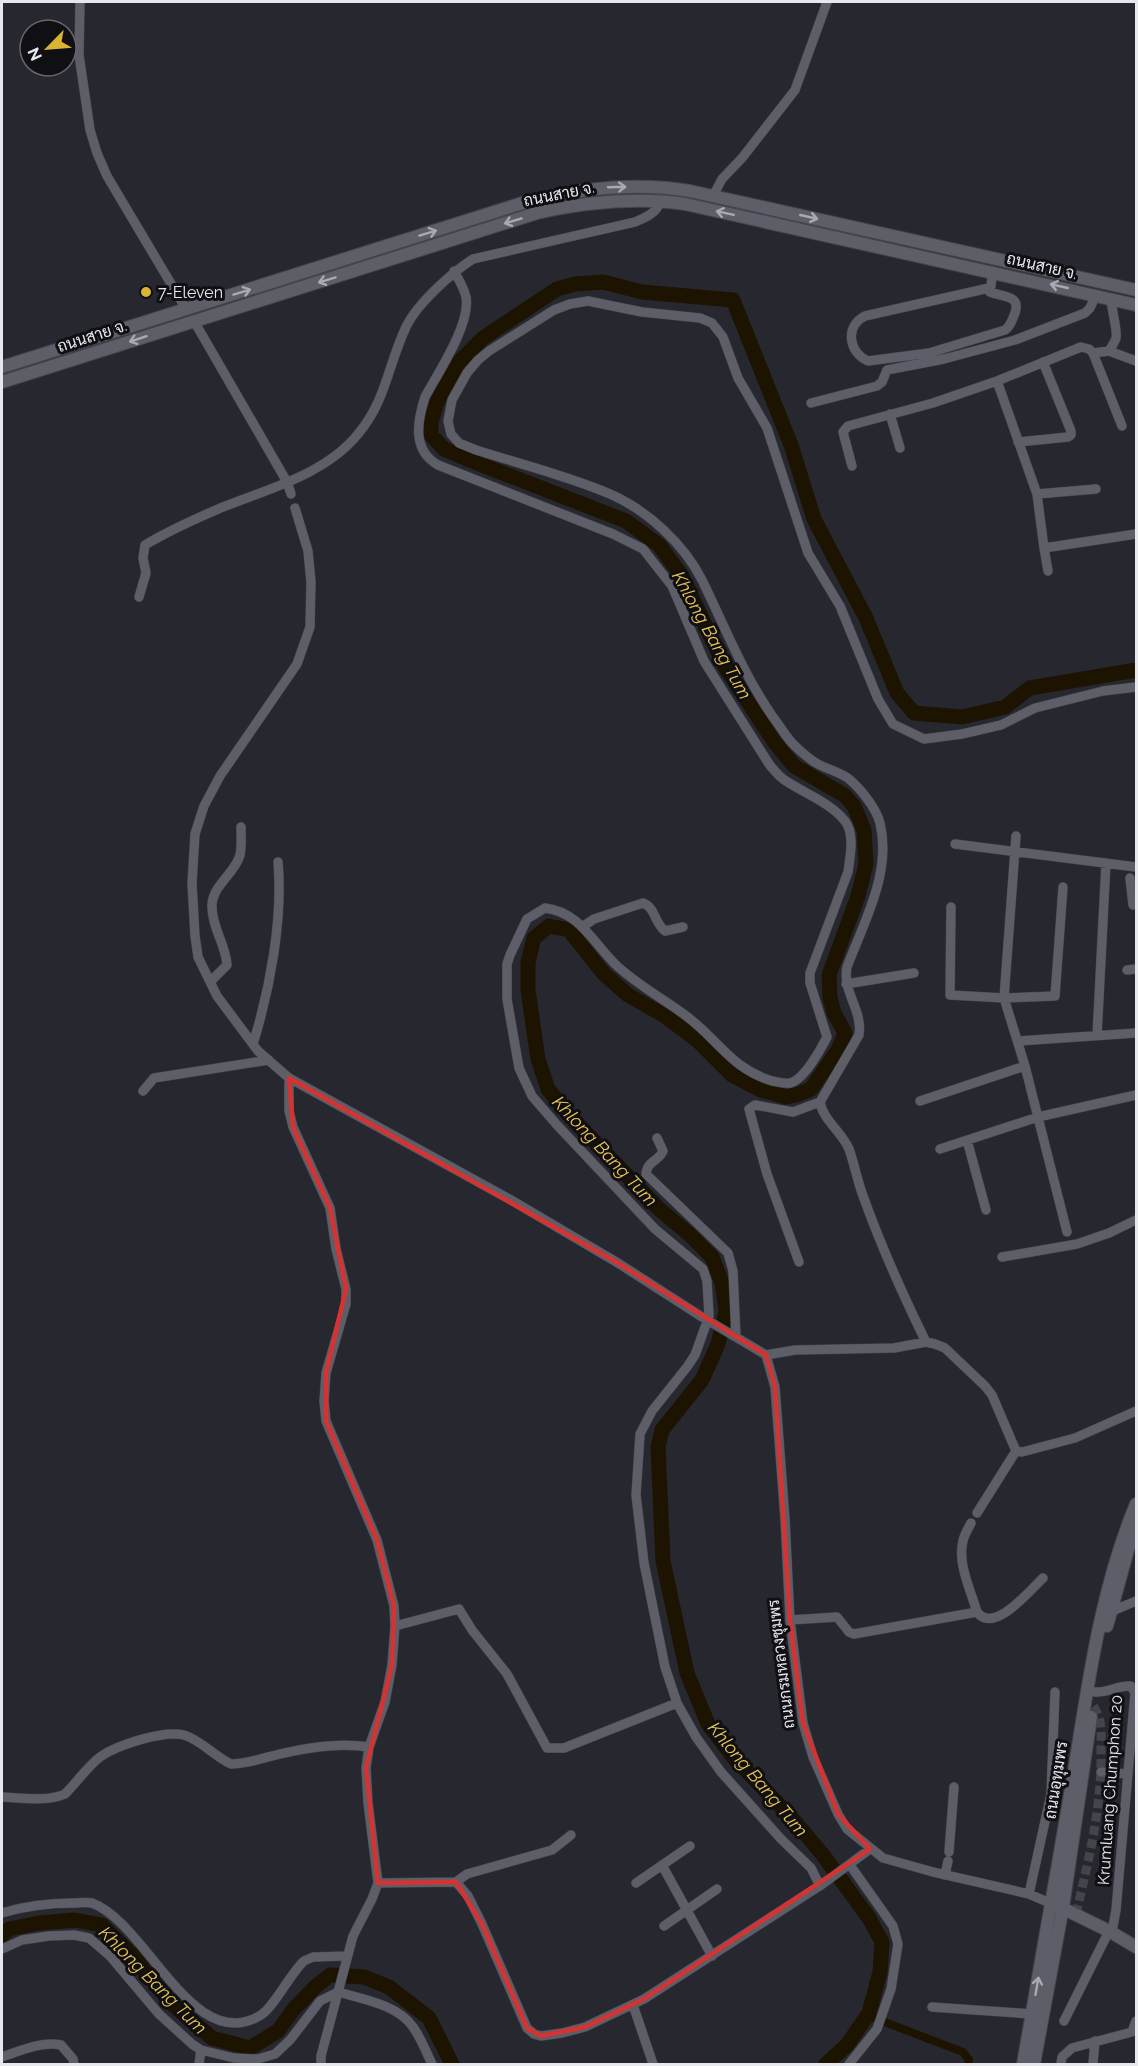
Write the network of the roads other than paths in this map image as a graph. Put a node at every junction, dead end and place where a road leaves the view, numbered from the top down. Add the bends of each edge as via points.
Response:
1 (80, 2) edge
2 (828, 2) edge
3 (713, 196) junction
4 (661, 201) junction
5 (454, 271) junction
6 (993, 271) junction
7 (989, 288) junction
8 (1137, 290) edge
9 (1096, 295) junction
10 (1111, 298) junction
11 (1137, 304) edge
12 (186, 309) junction
13 (194, 321) junction
14 (1109, 351) junction
15 (1093, 353) junction
16 (1137, 361) edge
17 (1043, 362) junction
18 (2, 367) edge
19 (997, 381) junction
20 (2, 382) edge
21 (811, 403) dead end
22 (890, 414) junction
23 (1122, 426) dead end
24 (1018, 442) junction
25 (900, 448) dead end
26 (852, 466) dead end
27 (287, 482) junction
28 (1096, 489) dead end
29 (291, 494) dead end
30 (1037, 494) junction
31 (295, 508) dead end
32 (1137, 534) edge
33 (1044, 548) junction
34 (1048, 571) dead end
35 (140, 597) dead end
36 (1137, 687) edge
37 (241, 827) dead end
38 (1016, 836) dead end
39 (955, 843) dead end
40 (1015, 851) junction
41 (278, 862) dead end
42 (1106, 863) junction
43 (1137, 867) edge
44 (1130, 878) dead end
45 (1063, 887) dead end
46 (1137, 904) edge
47 (951, 907) dead end
48 (582, 927) junction
49 (683, 927) dead end
50 (914, 973) dead end
51 (210, 982) junction
52 (846, 984) junction
53 (1004, 998) junction
54 (1137, 1033) edge
55 (1097, 1036) junction
56 (1018, 1041) junction
57 (253, 1044) junction
58 (269, 1060) junction
59 (1025, 1066) junction
60 (290, 1078) junction
61 (143, 1091) dead end
62 (1137, 1095) edge
63 (920, 1101) dead end
64 (820, 1102) junction
65 (1038, 1117) junction
66 (657, 1138) dead end
67 (967, 1140) junction
68 (940, 1149) dead end
69 (986, 1210) dead end
70 (1137, 1220) edge
71 (1067, 1232) dead end
72 (1002, 1257) dead end
73 (799, 1262) dead end
74 (712, 1324) junction
75 (734, 1336) junction
76 (926, 1342) junction
77 (765, 1354) junction
78 (1137, 1411) edge
79 (1016, 1451) junction
80 (1137, 1504) edge
81 (977, 1513) dead end
82 (971, 1523) dead end
83 (1137, 1527) edge
84 (1043, 1578) dead end
85 (1137, 1601) edge
86 (977, 1612) junction
87 (1110, 1612) junction
88 (790, 1620) junction
89 (395, 1626) junction
90 (1055, 1692) dead end
91 (1095, 1692) junction
92 (677, 1703) junction
93 (369, 1747) junction
94 (1101, 1772) dead end
95 (1128, 1774) junction
96 (954, 1787) dead end
97 (2, 1797) edge
98 (571, 1835) dead end
99 (690, 1846) dead end
100 (870, 1849) junction
101 (662, 1865) junction
102 (849, 1865) junction
103 (945, 1875) junction
104 (456, 1882) junction
105 (636, 1882) dead end
106 (378, 1883) junction
107 (822, 1884) junction
108 (717, 1889) dead end
109 (1029, 1894) junction
110 (1058, 1905) junction
111 (687, 1910) junction
112 (2, 1913) edge
113 (664, 1926) dead end
114 (1110, 1932) junction
115 (1137, 1947) edge
116 (2, 1949) edge
117 (712, 1956) junction
118 (346, 1959) junction
119 (339, 1990) junction
120 (633, 2005) junction
121 (932, 2007) dead end
122 (1032, 2014) junction
123 (1064, 2021) dead end
124 (1137, 2021) edge
125 (1134, 2035) edge
126 (1095, 2041) junction
127 (201, 2050) junction
128 (2, 2057) edge
129 (74, 2064) edge
130 (199, 2064) edge
131 (321, 2064) edge
132 (432, 2064) edge
133 (653, 2064) edge
134 (849, 2064) edge
135 (1023, 2064) edge
136 (1034, 2064) edge
137 (1061, 2064) edge
138 (1093, 2064) edge

1 - 12 street via 79,55 97,153
2 - 3 street via 795,90 722,179
3 -> 8 main road, ถนนสาย จ.
12 -> 3 main road, ถนนสาย จ. via 555,195 641,187
4 - 5 street via 650,216 635,222 473,260
6 -> 4 main road, ถนนสาย จ.
4 -> 13 main road, ถนนสาย จ. via 608,202 537,213
5 - 27 street via 406,326 381,399 358,435 324,463
5 - 48 street via 463,287 466,307 458,336 422,404 418,431 426,456 438,465 643,549 672,586 704,661 769,764 783,779 829,807 845,821 848,830 848,872 810,973 827,1037 803,1074 791,1083 761,1077 741,1067 687,1016 615,964
6 - 7 street
9 -> 6 main road, ถนนสาย จ.
7 - 7 street via 990,292 1017,302 1010,326 1005,330 929,353 868,361 851,343 857,319
9 - 10 main road, ถนนสาย จ.
9 - 21 street via 1084,313 1015,340 887,370 877,386
10 - 11 main road, ถนนสาย จ.
10 - 14 street via 1117,333
12 - 13 main road
12 - 18 main road, ถนนสาย จ.
13 -> 20 main road, ถนนสาย จ.
13 - 27 street
14 - 15 street
14 - 16 street
15 - 17 street via 1081,347
15 - 23 street
17 - 19 street
17 - 24 street via 1071,435
19 - 22 street
19 - 24 street
22 - 25 street
22 - 26 street via 846,427 843,432
24 - 30 street
27 - 29 street
27 - 35 street via 145,545 146,573
28 - 30 street
30 - 33 street
31 - 51 street via 308,551 310,627 297,664 220,776 195,834 195,936 198,957
32 - 33 street
33 - 34 street
36 - 52 street via 1035,708 1001,725 962,734 924,739 893,724 878,699 840,606 808,553 766,428 738,378 723,337 712,323 588,301 542,316 478,360 452,400 448,421 451,434 459,443 476,450 611,495 666,533 701,578 735,654 757,695 783,731 814,762 848,778 879,819 882,860 875,896 847,967
37 - 51 street via 240,855 216,891 211,906 227,965
38 - 40 street
39 - 40 street
40 - 42 street
40 - 53 street
41 - 57 street via 280,889 271,975
42 - 43 street
42 - 55 street
44 - 46 street via 1132,904
45 - 53 street via 1055,996
47 - 53 street via 950,995
48 - 49 street via 594,919 643,903 665,931
48 - 74 street via 566,912 545,908 527,919 521,929 507,964 507,999 519,1068 532,1096 557,1125 655,1229 703,1269
50 - 52 street
51 - 57 street
52 - 64 street via 857,1013 859,1035
53 - 56 street
54 - 55 street
55 - 56 street
56 - 59 street
57 - 58 street
58 - 60 street
58 - 61 street via 154,1078
59 - 63 street
59 - 65 street
60 - 74 street via 511,1200
60 - 89 street via 288,1102 293,1127 330,1208 346,1289 346,1304 326,1373 326,1421 377,1540 394,1606
62 - 65 street
64 - 73 street via 793,1112 755,1105 749,1109 766,1174
64 - 76 street via 821,1110 848,1147 894,1277
65 - 67 street
65 - 71 street
66 - 75 street via 662,1155 649,1164 646,1174 728,1253 733,1271
67 - 68 street
67 - 69 street
70 - 72 street via 1077,1244
74 - 75 street
74 - 92 street via 687,1367 652,1410 640,1434 636,1495 644,1563 665,1667
75 - 77 street
76 - 77 street via 894,1348
76 - 79 street via 945,1348 985,1386
77 - 88 street, ถนนกรมหลวงชุมพร via 774,1387
78 - 79 street via 1075,1438 1028,1452
79 - 81 street
80 - 110 main road, ถนนอุทุมพร via 1123,1536 1104,1602
82 - 86 street via 962,1552
83 - 87 main road, ถนนอุทุมพร
84 - 86 street via 1006,1613 987,1619
85 - 87 street
86 - 88 street via 854,1634 837,1617
87 - 91 main road, ถนนอุทุมพร
88 - 100 street, ถนนกรมหลวงชุมพร via 803,1723 813,1757 847,1829
89 - 92 street via 459,1609 507,1674 547,1748 564,1748
89 - 93 street via 385,1702
90 - 109 street via 1051,1794
91 - 95 street, Krumluang Chumphon 20 via 1133,1688
91 - 110 main road, ถนนอุทุมพร
92 - 107 street via 721,1772
93 - 97 street via 334,1746 231,1764 189,1737 171,1734 108,1752 61,1796
93 - 106 street via 366,1785
94 - 95 street
95 - 114 street, Krumluang Chumphon 20 via 1116,1910
96 - 103 street
98 - 104 street via 552,1850 467,1874
99 - 101 street
100 - 102 street
100 - 103 street, ถนนกรมหลวงชุมพร via 883,1858
101 - 105 street
101 - 111 street
102 - 107 street
102 - 134 street via 887,1916 898,1944 891,1989 877,2029
103 - 109 street, ถนนกรมหลวงชุมพร
104 - 106 street
104 - 120 street via 468,1896 527,2028 534,2034 585,2027
106 - 118 street
107 - 117 street
108 - 111 street
109 - 110 street, ถนนกรมหลวงชุมพร
110 - 114 main road, ถนนกรมหลวงชุมพร
122 -> 110 main road, ถนนอุทุมพร
110 - 136 main road, ถนนอุทุมพร
111 - 113 street
111 - 117 street
112 - 118 street via 51,1903 90,1903 109,1912 198,2008 214,2020 230,2024 264,2013 304,1961 313,1957
114 - 115 main road, ถนนกรมหลวงชุมพร
114 - 123 street, Krumluang Chumphon 20
116 - 127 street via 22,1940 84,1935 110,1956 159,2014
117 - 120 street
118 - 119 street
119 - 127 street via 320,2001 284,2048 273,2055 249,2059
119 - 131 street
119 - 132 street via 398,2013 412,2025
120 - 133 street
121 - 122 street
122 - 135 main road, ถนนอุทุมพร
124 - 125 street
125 - 126 street
126 - 137 street via 1065,2052
126 - 138 street
127 - 130 street
128 - 129 street via 54,2043 61,2044

